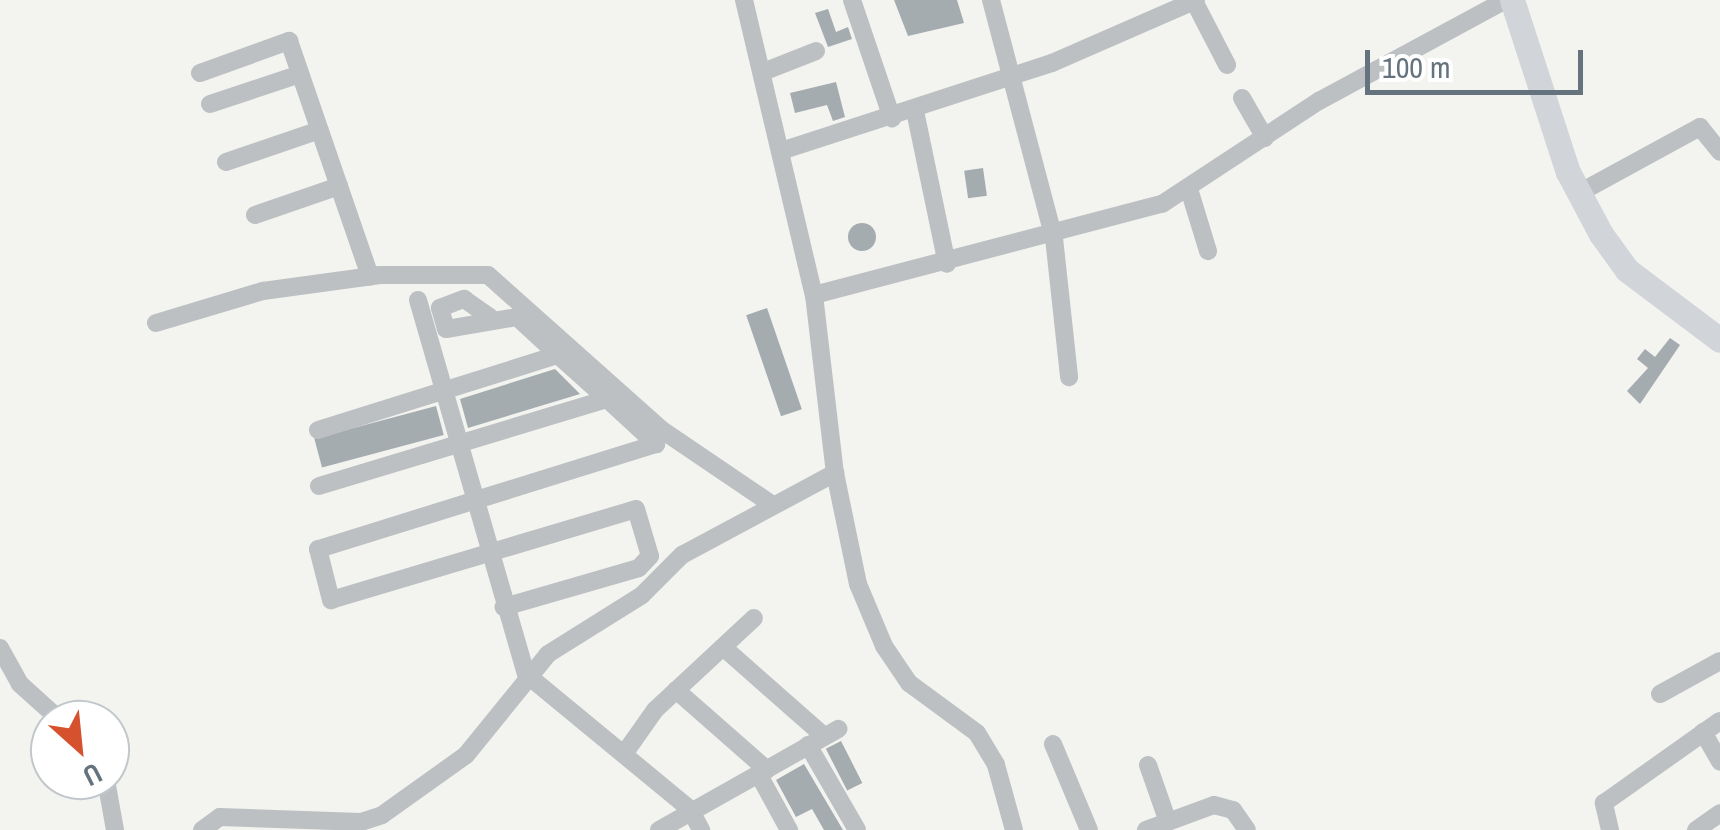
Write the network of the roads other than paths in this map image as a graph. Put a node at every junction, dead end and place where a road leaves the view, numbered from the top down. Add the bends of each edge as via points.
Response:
1 (744, 0) edge
2 (852, 0) edge
3 (990, 0) edge
4 (1195, 0) edge
5 (1509, 0) edge
6 (816, 51) dead end
7 (1227, 65) dead end
8 (200, 72) dead end
9 (763, 72) junction
10 (300, 74) junction
11 (1014, 76) junction
12 (1242, 98) dead end
13 (210, 104) dead end
14 (915, 111) junction
15 (892, 118) junction
16 (320, 130) junction
17 (1265, 138) junction
18 (784, 150) junction
19 (1720, 152) edge
20 (226, 162) dead end
21 (339, 186) junction
22 (1189, 189) junction
23 (1579, 193) junction
24 (254, 216) dead end
25 (1054, 238) junction
26 (1208, 251) dead end
27 (947, 264) junction
28 (370, 276) junction
29 (814, 296) junction
30 (418, 300) dead end
31 (490, 317) dead end
32 (156, 323) dead end
33 (1720, 340) edge
34 (558, 356) junction
35 (1069, 377) dead end
36 (447, 390) junction
37 (607, 399) junction
38 (318, 430) dead end
39 (462, 445) junction
40 (834, 472) junction
41 (319, 486) dead end
42 (478, 500) junction
43 (770, 503) junction
44 (493, 556) junction
45 (504, 607) junction
46 (754, 618) dead end
47 (723, 647) junction
48 (0, 648) edge
49 (1720, 661) edge
50 (526, 674) junction
51 (676, 690) junction
52 (1660, 694) dead end
53 (38, 700) edge
54 (1720, 721) edge
55 (1704, 732) junction
56 (824, 737) junction
57 (1053, 744) dead end
58 (624, 754) junction
59 (1720, 761) edge
60 (1148, 765) dead end
61 (763, 773) junction
62 (110, 800) edge
63 (690, 809) junction
64 (1720, 814) edge
65 (1168, 822) junction
66 (1192, 822) edge
67 (115, 830) edge
68 (202, 830) edge
69 (659, 830) edge
70 (701, 830) edge
71 (789, 830) edge
72 (857, 830) edge
73 (1014, 830) edge
74 (1089, 830) edge
75 (1146, 830) edge
76 (1247, 830) edge
77 (1610, 830) edge
78 (1696, 830) edge

1 - 9 street
2 - 15 street
3 - 11 street
4 - 7 street
4 - 11 street
5 - 17 street
5 - 23 main road
6 - 9 street
8 - 10 street via 289,41
9 - 18 street
10 - 13 street
10 - 16 street
11 - 14 street
11 - 25 street
12 - 17 street
14 - 15 street
14 - 27 street
15 - 18 street
16 - 20 street
16 - 21 street
17 - 22 street
18 - 29 street
19 - 23 street via 1700,127
21 - 24 street
21 - 28 street
22 - 25 street
22 - 26 street
23 - 33 main road via 1627,270
25 - 27 street
25 - 35 street
27 - 29 street
28 - 32 street via 263,292
28 - 43 street via 488,275 662,430
29 - 40 street
30 - 36 street
31 - 34 street via 517,317
34 - 36 street
34 - 37 street
36 - 38 street
36 - 39 street
37 - 39 street
37 - 42 street via 656,444
39 - 41 street
39 - 42 street
40 - 43 street
40 - 73 street via 858,584 884,646 909,683 977,733 996,765
42 - 44 street
42 - 44 street via 322,542 331,600
43 - 50 street via 682,555 642,595
44 - 45 street
44 - 45 street via 636,509 650,556 639,568
45 - 50 street
46 - 47 street
47 - 51 street
47 - 56 street
48 - 53 street
49 - 52 street
50 - 58 street
50 - 68 street via 466,754 382,815 220,818
51 - 58 street
51 - 61 street
54 - 55 street
55 - 59 street
55 - 77 street via 1604,803
56 - 61 street
56 - 72 street
57 - 74 street
58 - 63 street
60 - 65 street
61 - 63 street
61 - 71 street
62 - 67 street
63 - 69 street
63 - 70 street
64 - 78 street
65 - 66 street
65 - 75 street
66 - 76 street via 1225,805

